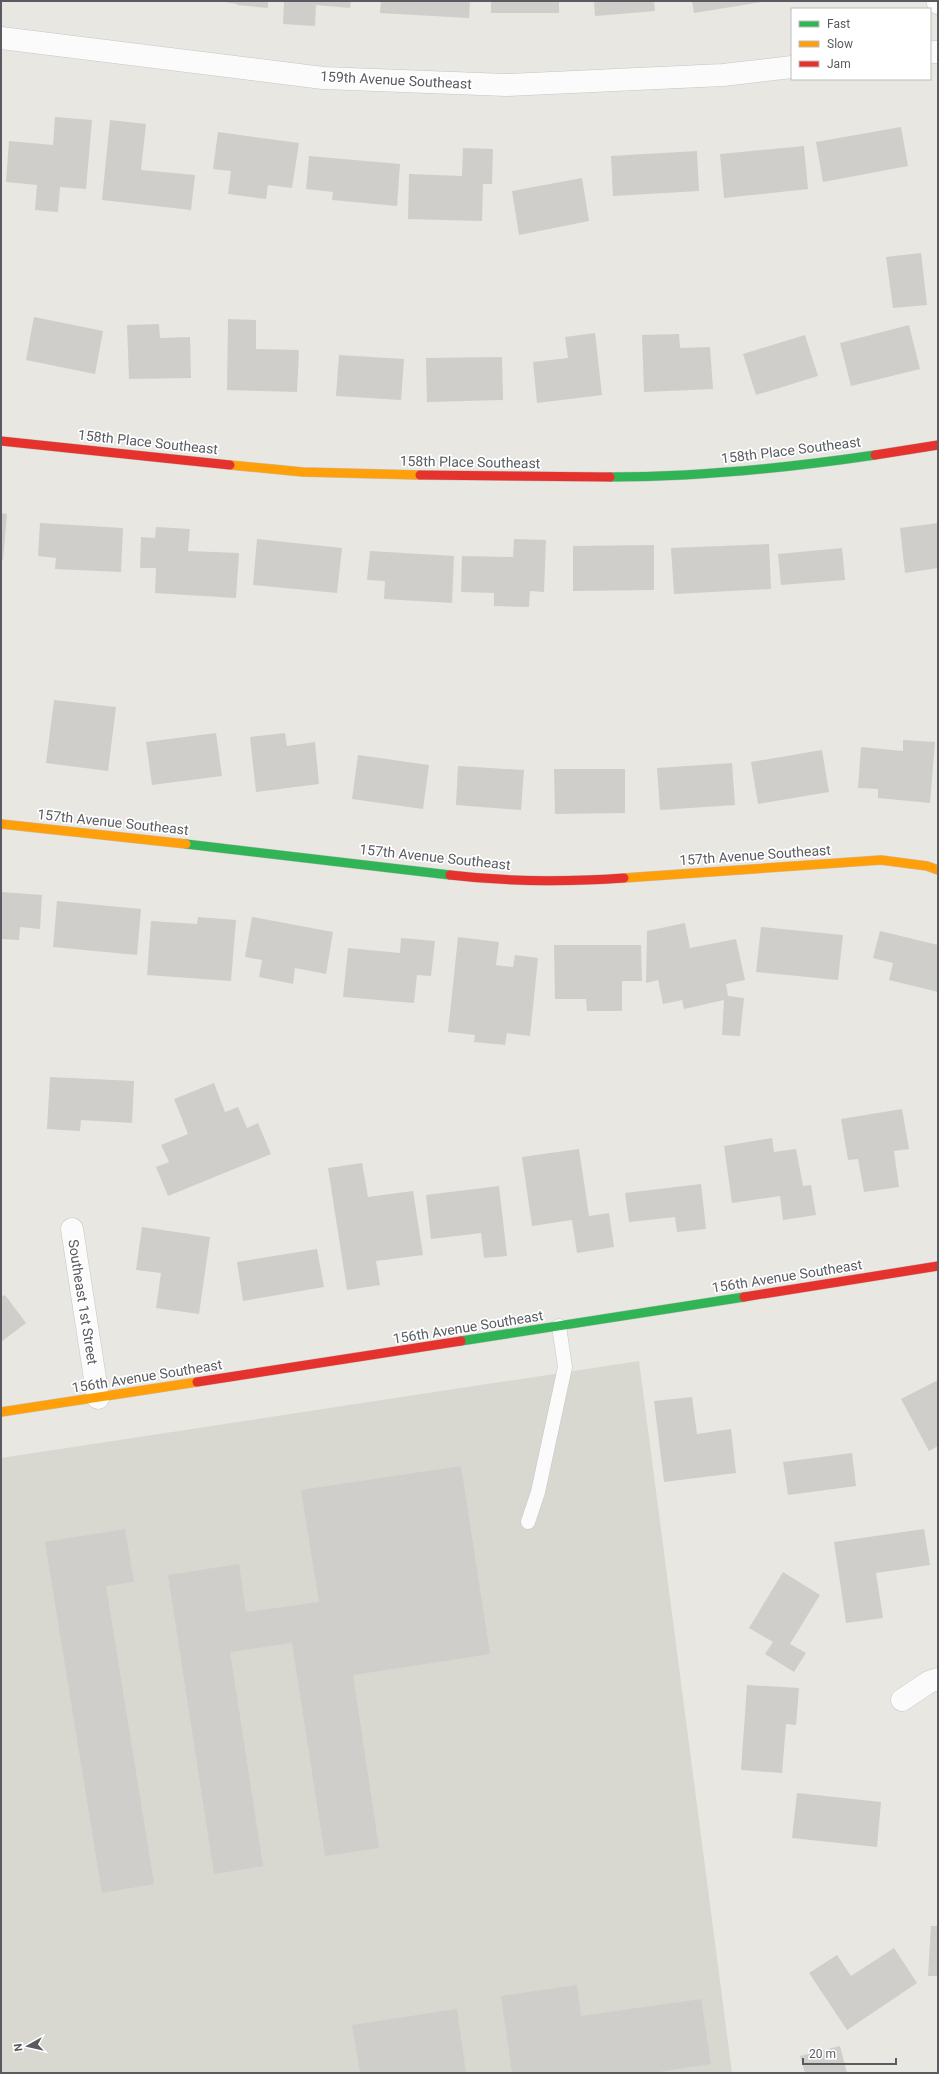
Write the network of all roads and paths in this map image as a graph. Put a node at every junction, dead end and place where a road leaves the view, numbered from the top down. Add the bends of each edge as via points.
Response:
1 (1, 38) edge
2 (791, 67) edge
3 (1, 441) edge
4 (938, 444) edge
5 (1, 824) edge
6 (938, 870) edge
7 (72, 1229) dead end
8 (938, 1266) edge
9 (559, 1326) junction
10 (98, 1398) junction
11 (1, 1412) edge
12 (528, 1522) dead end
13 (938, 1680) edge
14 (902, 1700) dead end

1 - 2 street, 159th Avenue Southeast via 324,78 506,85 723,75
3 - 4 street, 158th Place Southeast via 303,472 545,478 674,477 813,464
5 - 6 street, 157th Avenue Southeast via 484,879 589,880 882,860 927,866
7 - 10 street, Southeast 1st Street
8 - 9 street, 156th Avenue Southeast
9 - 10 street, 156th Avenue Southeast
9 - 12 lane via 565,1367 538,1492
10 - 11 street, 156th Avenue Southeast
13 - 14 street via 929,1682

